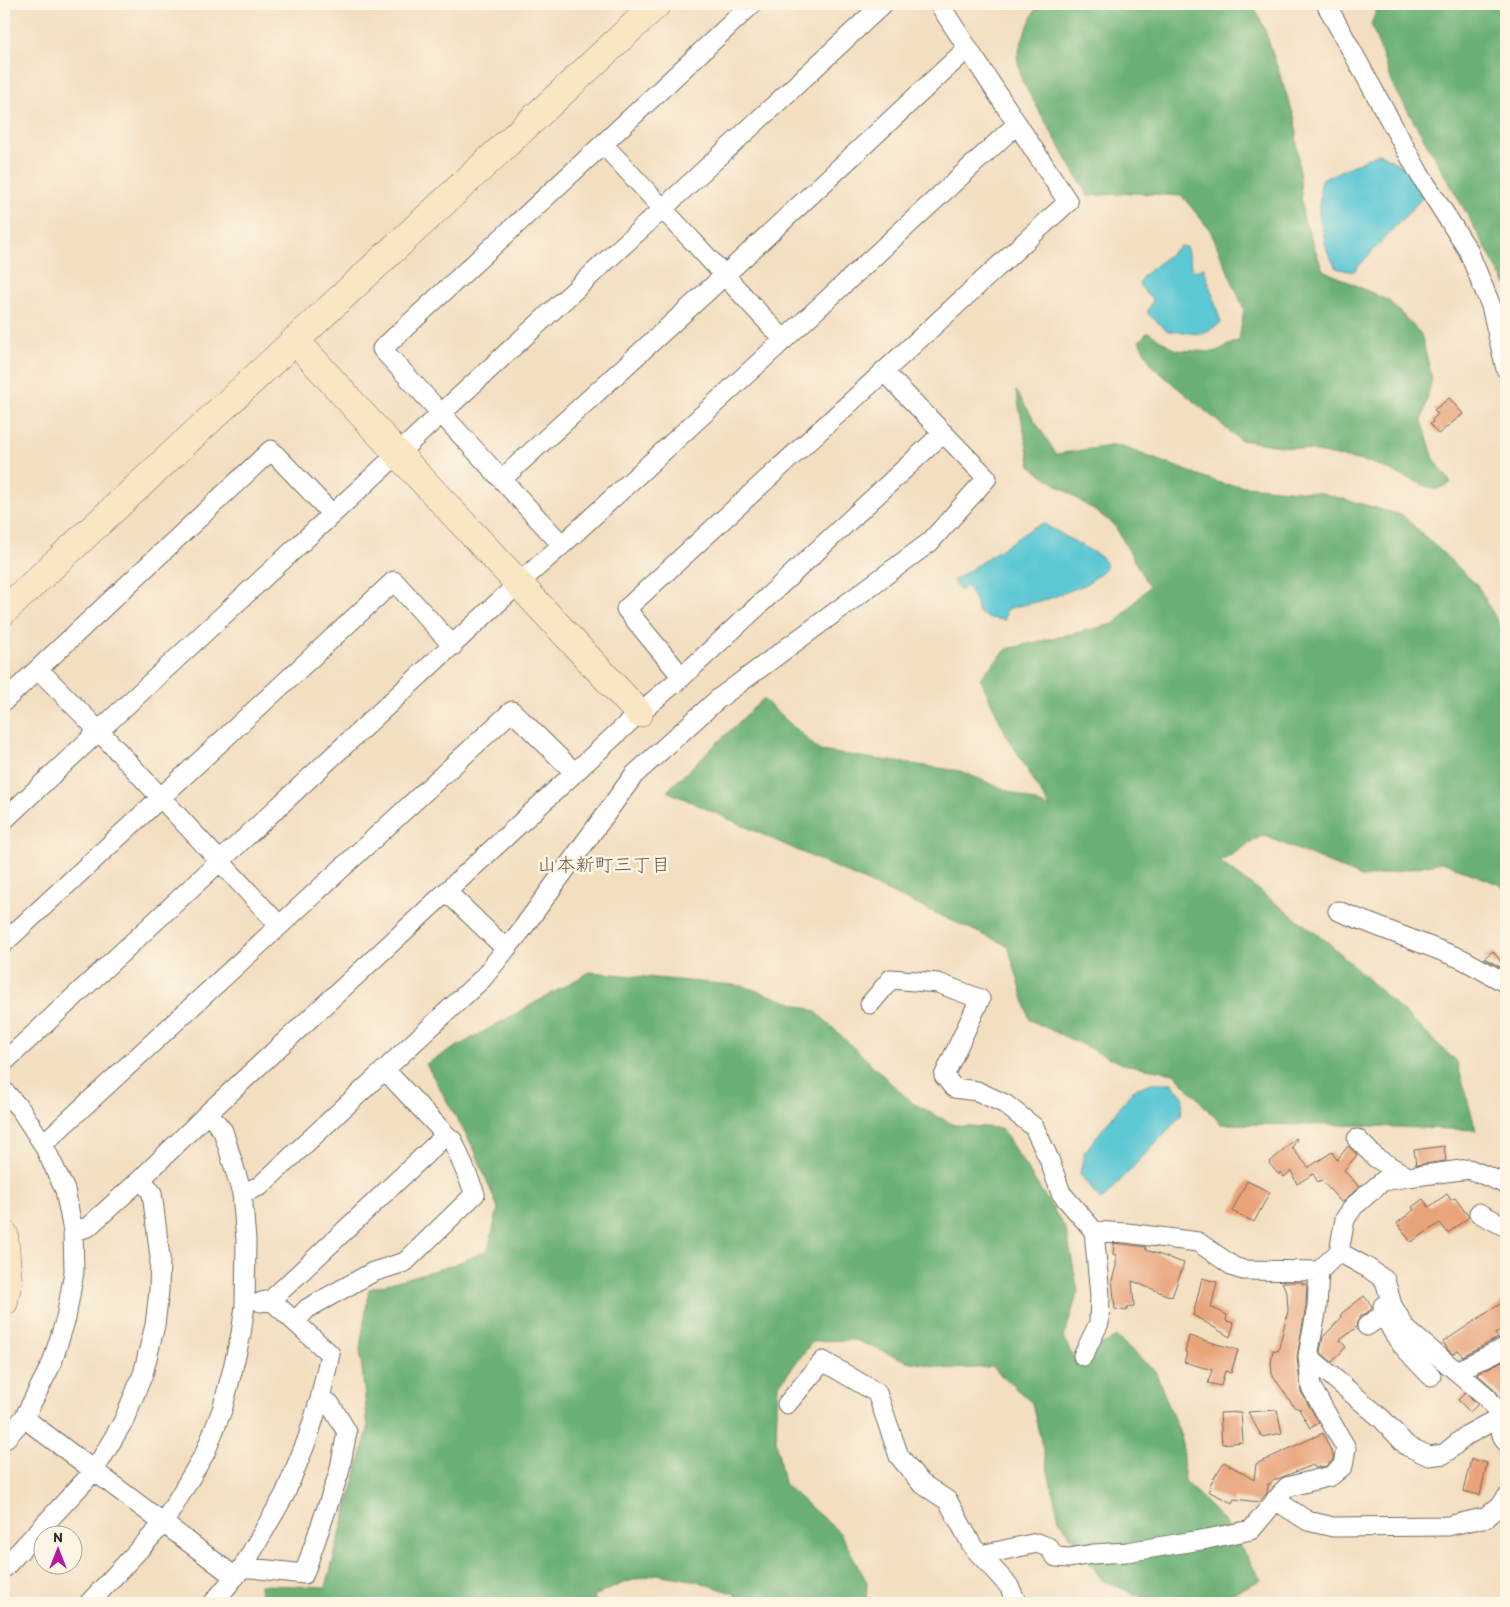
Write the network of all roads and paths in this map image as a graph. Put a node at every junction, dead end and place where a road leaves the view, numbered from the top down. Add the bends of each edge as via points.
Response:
1 (657, 4) edge
2 (752, 4) edge
3 (884, 4) edge
4 (940, 4) edge
5 (1326, 4) edge
6 (968, 48) junction
7 (1018, 124) junction
8 (603, 144) junction
9 (664, 208) junction
10 (725, 275) junction
11 (295, 340) junction
12 (784, 340) junction
13 (1506, 369) edge
14 (883, 371) junction
15 (441, 414) junction
16 (943, 433) junction
17 (398, 454) junction
18 (502, 479) junction
19 (332, 514) junction
20 (562, 546) junction
21 (519, 583) junction
22 (4, 611) edge
23 (453, 646) junction
24 (38, 670) junction
25 (682, 677) junction
26 (4, 701) edge
27 (639, 713) junction
28 (99, 731) junction
29 (575, 773) junction
30 (161, 797) junction
31 (4, 820) edge
32 (220, 860) junction
33 (447, 892) junction
34 (1338, 911) dead end
35 (279, 924) junction
36 (4, 942) edge
37 (506, 950) junction
38 (1506, 983) edge
39 (870, 1004) dead end
40 (4, 1062) edge
41 (385, 1070) junction
42 (4, 1091) edge
43 (208, 1113) junction
44 (446, 1135) junction
45 (1357, 1139) dead end
46 (43, 1144) junction
47 (1408, 1177) junction
48 (141, 1179) junction
49 (1506, 1184) edge
50 (242, 1193) junction
51 (1479, 1213) dead end
52 (1506, 1228) edge
53 (73, 1231) junction
54 (1094, 1231) junction
55 (4, 1234) edge
56 (1339, 1252) junction
57 (1319, 1271) junction
58 (1384, 1280) junction
59 (272, 1300) junction
60 (4, 1302) edge
61 (245, 1306) junction
62 (1384, 1314) junction
63 (295, 1321) junction
64 (1367, 1326) dead end
65 (1506, 1347) edge
66 (1083, 1356) dead end
67 (1308, 1356) junction
68 (1457, 1371) junction
69 (1431, 1376) dead end
70 (320, 1400) junction
71 (787, 1404) dead end
72 (24, 1418) junction
73 (1502, 1418) edge
74 (4, 1440) edge
75 (1506, 1442) edge
76 (94, 1471) junction
77 (1506, 1498) edge
78 (1275, 1500) junction
79 (163, 1524) junction
80 (981, 1555) junction
81 (4, 1568) edge
82 (239, 1572) junction
83 (219, 1601) edge
84 (88, 1603) edge
85 (1017, 1603) edge

1 - 11 street
2 - 8 street
3 - 9 street
4 - 6 street
5 - 13 street via 1420,175 1468,250 1491,306
6 - 7 street
6 - 10 street
7 - 12 street
7 - 14 street via 1068,202
8 - 9 street
8 - 15 street via 382,349
9 - 10 street
9 - 15 street
10 - 12 street
10 - 18 street
11 - 17 street
11 - 22 street
12 - 20 street
14 - 16 street
14 - 25 street via 626,610
15 - 17 street
15 - 18 street
16 - 25 street
16 - 37 street via 987,478 930,542 718,699 634,775
17 - 19 street
17 - 21 street
18 - 20 street
19 - 24 street via 272,450
19 - 28 street
20 - 21 street
21 - 23 street
21 - 27 street
23 - 30 street via 394,580
23 - 32 street
24 - 26 street
24 - 28 street
25 - 27 street
27 - 29 street
28 - 30 street
28 - 31 street
29 - 33 street
29 - 35 street via 512,711
30 - 32 street
30 - 36 street
32 - 35 street
32 - 40 street
33 - 37 street
33 - 43 street
34 - 38 street via 1462,958
35 - 46 street
37 - 41 street via 483,978
39 - 54 street via 891,979 938,983 980,999 944,1076 954,1088 977,1091 1005,1104 1034,1128 1061,1193
41 - 44 street
41 - 50 street via 260,1186
42 - 46 street
43 - 48 street
43 - 50 street via 223,1131
44 - 59 street
44 - 63 street via 454,1141 475,1194 405,1262 373,1272 308,1308
45 - 47 street via 1376,1158
46 - 53 street via 65,1190
47 - 49 street via 1469,1169
47 - 56 street via 1384,1181 1354,1206 1345,1219
48 - 53 street via 88,1227
48 - 76 street via 152,1193 160,1257 155,1325 143,1374 123,1422
50 - 61 street via 246,1240
51 - 52 street
53 - 72 street via 74,1272 66,1318 52,1363
54 - 57 street via 1198,1242 1243,1270
54 - 66 street via 1099,1323
55 - 60 street via 8,1281
56 - 57 street
56 - 58 street
57 - 67 street
58 - 62 street
58 - 68 street via 1392,1305 1406,1329
59 - 61 street
59 - 63 street
61 - 79 street via 222,1410 205,1453
62 - 64 street
62 - 69 street via 1397,1338
63 - 70 street via 330,1354
65 - 68 street
67 - 73 street via 1382,1419 1407,1446 1429,1456 1444,1454 1467,1435
67 - 78 street via 1311,1387 1346,1448 1342,1466 1331,1476 1287,1487
68 - 73 street via 1487,1397
70 - 82 street via 285,1494
70 - 82 street via 330,1404 347,1432 339,1473 304,1574
71 - 80 street via 822,1362 877,1393 899,1456 921,1483 948,1501
72 - 74 street
72 - 76 street
73 - 75 street via 1502,1435
76 - 79 street
76 - 81 street
77 - 78 street via 1487,1517 1448,1526 1333,1527 1308,1521
78 - 80 street via 1251,1530 1207,1540 1068,1558 1056,1557 1048,1547 1037,1543
79 - 82 street
79 - 84 street
80 - 85 street via 1009,1586
82 - 83 street

